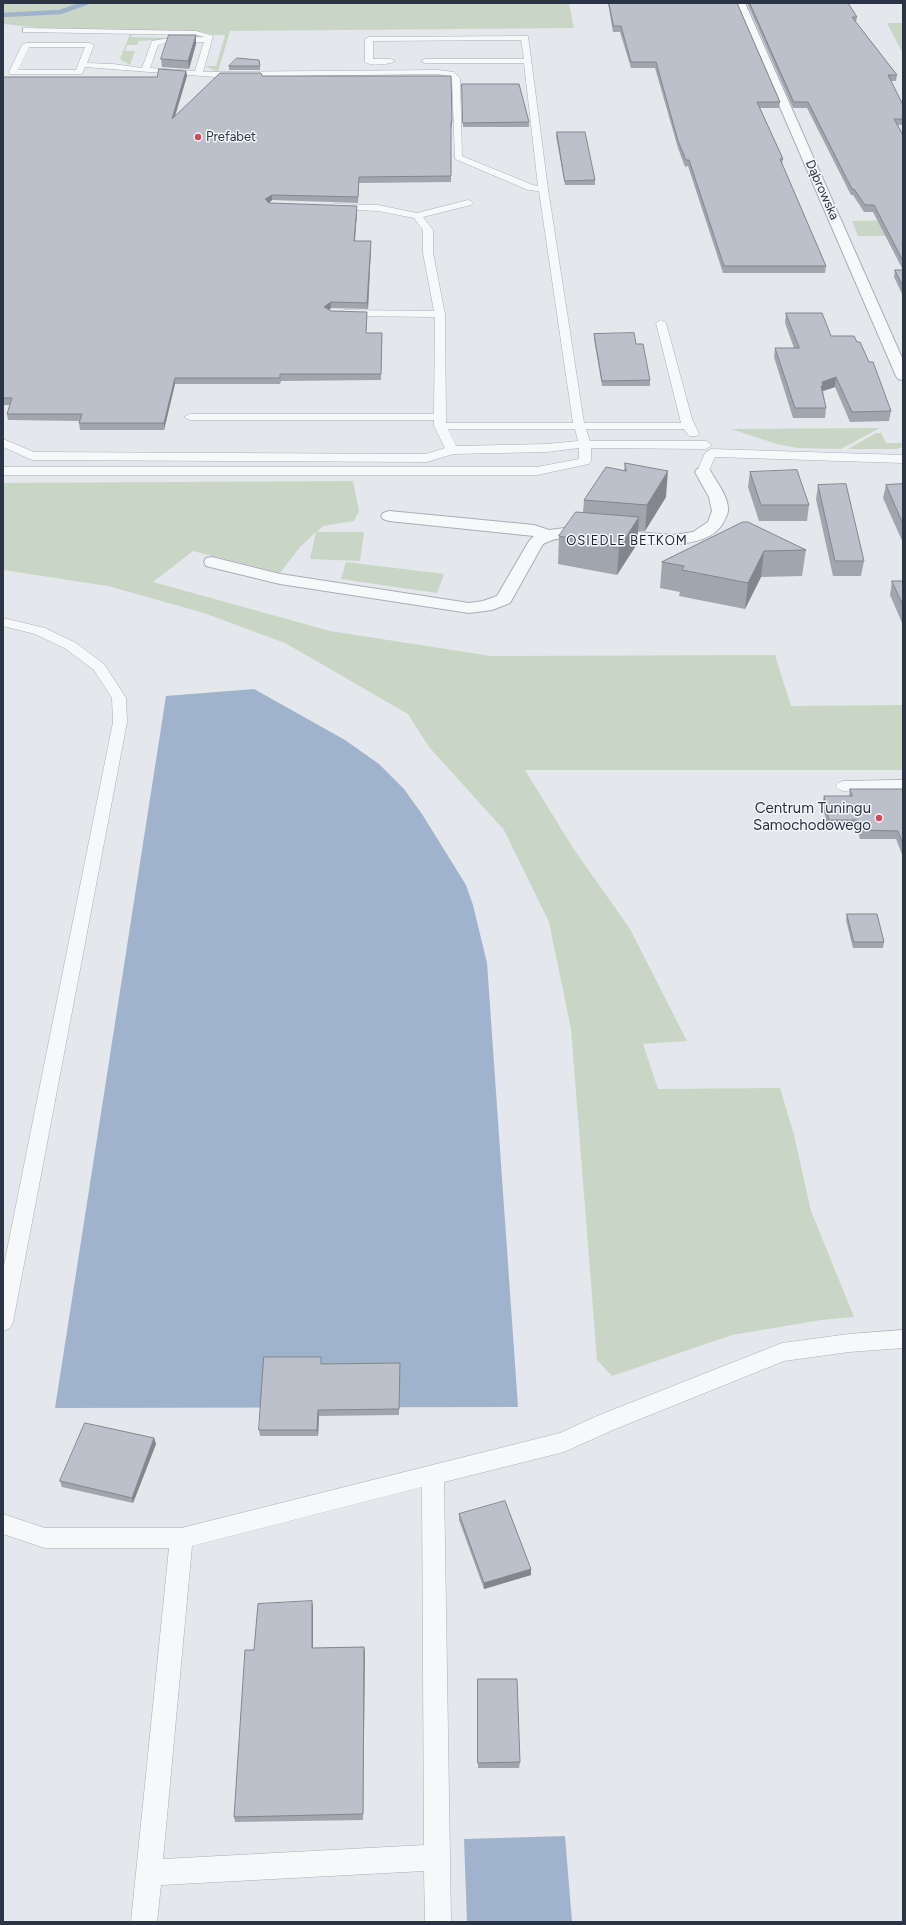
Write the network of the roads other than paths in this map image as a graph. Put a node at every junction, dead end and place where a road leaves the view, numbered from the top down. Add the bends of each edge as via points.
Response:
1 (740, 3) edge
2 (26, 30) dead end
3 (208, 40) junction
4 (401, 61) dead end
5 (417, 61) dead end
6 (528, 61) junction
7 (82, 65) junction
8 (145, 70) junction
9 (199, 73) junction
10 (543, 189) junction
11 (468, 203) dead end
12 (325, 207) edge
13 (417, 216) junction
14 (331, 313) edge
15 (440, 314) junction
16 (661, 323) dead end
17 (903, 376) edge
18 (190, 417) dead end
19 (440, 422) junction
20 (579, 425) junction
21 (688, 426) junction
22 (3, 443) edge
23 (585, 444) junction
24 (708, 449) junction
25 (452, 450) junction
26 (903, 459) edge
27 (3, 471) edge
28 (703, 472) joint
29 (389, 516) dead end
30 (548, 535) junction
31 (212, 562) dead end
32 (3, 622) edge
33 (903, 785) edge
34 (843, 786) dead end
35 (3, 1322) edge
36 (903, 1339) edge
37 (433, 1475) junction
38 (3, 1524) edge
39 (181, 1538) junction
40 (437, 1857) junction
41 (149, 1873) junction
42 (144, 1922) edge
43 (438, 1922) edge

1 - 17 street, Dąbrowska
2 - 3 lane via 196,33 209,36
3 - 8 lane via 170,40 155,43
3 - 9 lane
4 - 6 lane via 369,62 369,39 526,38
5 - 6 lane
6 - 10 lane
7 - 7 lane via 90,45 26,45 13,72 79,72
7 - 8 lane
8 - 9 lane
9 - 10 lane via 450,74 456,78 458,157 531,188
10 - 20 lane
11 - 13 lane
12 - 13 lane via 378,208
13 - 15 lane via 428,230 428,254
14 - 15 lane
15 - 19 lane
16 - 21 lane
18 - 19 lane
19 - 20 lane
19 - 25 lane
20 - 21 lane
20 - 23 lane
21 - 24 lane
22 - 25 lane via 32,456 427,458
23 - 24 lane
23 - 25 lane via 547,448
23 - 27 lane via 585,461 537,471
24 - 26 lane
24 - 28 lane
28 - 30 street via 716,497 720,512 715,524 696,536 667,540 573,532
29 - 30 street via 534,530
30 - 31 street via 538,541 504,599 486,606 469,608 280,579
32 - 35 lane via 40,631 71,646 99,667 118,698 120,722
33 - 34 lane
36 - 37 lane via 782,1352 564,1442
37 - 39 lane
37 - 40 lane
38 - 39 lane via 45,1538
39 - 41 lane
40 - 41 lane
40 - 43 lane
41 - 42 lane

